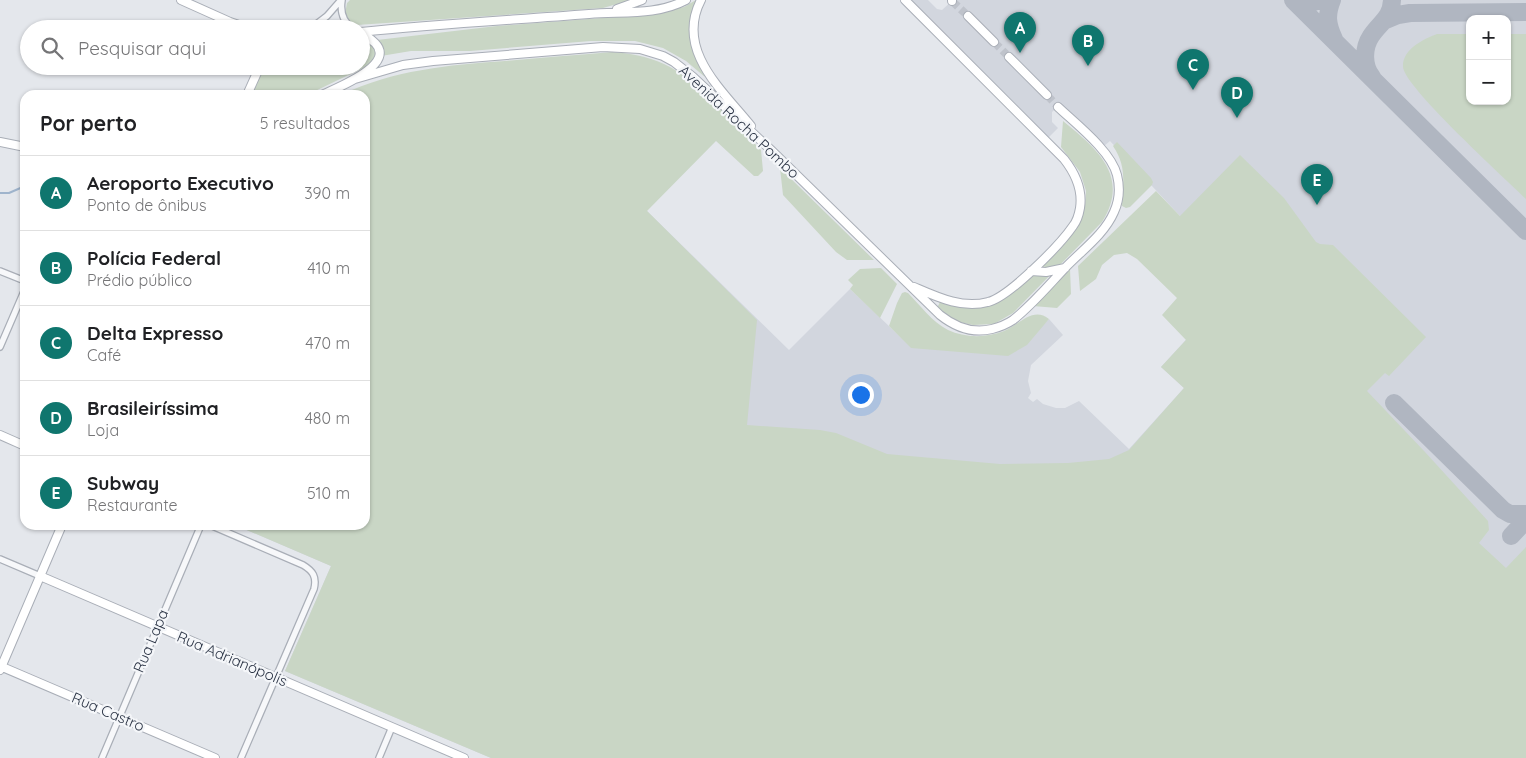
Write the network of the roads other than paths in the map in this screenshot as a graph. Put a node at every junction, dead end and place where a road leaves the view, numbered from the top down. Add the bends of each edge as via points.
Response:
1 (181, 0) edge
2 (342, 0) edge
3 (642, 0) edge
4 (686, 0) edge
5 (701, 0) edge
6 (905, 0) edge
7 (595, 13) junction
8 (968, 16) tunnel mouth
9 (226, 20) edge
10 (322, 20) edge
11 (345, 20) edge
12 (370, 32) edge
13 (370, 39) edge
14 (994, 42) tunnel mouth
15 (1009, 57) tunnel mouth
16 (370, 68) edge
17 (256, 75) edge
18 (360, 75) edge
19 (369, 75) edge
20 (370, 75) edge
21 (355, 79) junction
22 (249, 90) edge
23 (332, 90) edge
24 (1048, 95) tunnel mouth
25 (1058, 107) tunnel mouth
26 (0, 142) edge
27 (20, 145) edge
28 (772, 152) junction
29 (1065, 268) junction
30 (0, 271) edge
31 (1031, 271) junction
32 (20, 279) edge
33 (908, 284) junction
34 (20, 301) edge
35 (0, 347) edge
36 (0, 435) edge
37 (20, 444) edge
38 (60, 530) edge
39 (199, 530) edge
40 (222, 530) edge
41 (0, 559) edge
42 (40, 576) junction
43 (157, 627) junction
44 (0, 667) edge
45 (276, 678) junction
46 (119, 717) junction
47 (392, 727) junction
48 (102, 758) edge
49 (215, 758) edge
50 (242, 758) edge
51 (379, 758) edge
52 (464, 758) edge

1 - 9 main road
2 - 10 street
2 - 11 street
3 - 7 main road
4 - 7 main road via 659,10
5 - 28 main road via 694,18 694,39 699,59
6 - 31 main road, Avenida Rocha Pombo via 1059,154 1075,176 1081,195 1077,218
7 - 12 main road
8 - 14 main road
13 - 16 main road via 377,45 379,54
15 - 24 main road
17 - 22 main road
18 - 21 main road
19 - 21 main road, Avenida Rocha Pombo
20 - 28 main road, Avenida Rocha Pombo via 433,60 604,47 640,49 663,56 683,68
21 - 23 main road
25 - 29 main road, Avenida Rocha Pombo via 1106,154 1114,165 1119,188 1110,220
26 - 27 main road
28 - 33 main road, Avenida Rocha Pombo
29 - 31 main road
29 - 33 main road, Avenida Rocha Pombo via 1013,320 981,331 950,323
30 - 32 street
31 - 33 main road, Avenida Rocha Pombo via 1002,296 979,304 951,302
34 - 35 street
36 - 37 main road
38 - 42 main road
39 - 43 street, Rua Lapa
40 - 45 street via 303,565 314,575 314,589
41 - 42 street, Rua Adrianópolis
42 - 43 main road, Rua Adrianópolis
42 - 44 main road
43 - 45 main road, Rua Adrianópolis
43 - 46 street, Rua Lapa
44 - 46 main road, Rua Castro
45 - 47 main road, Rua Adrianópolis
45 - 50 street
46 - 48 street, Rua Lapa
46 - 49 main road, Rua Castro
47 - 51 street
47 - 52 main road, Rua Adrianópolis

